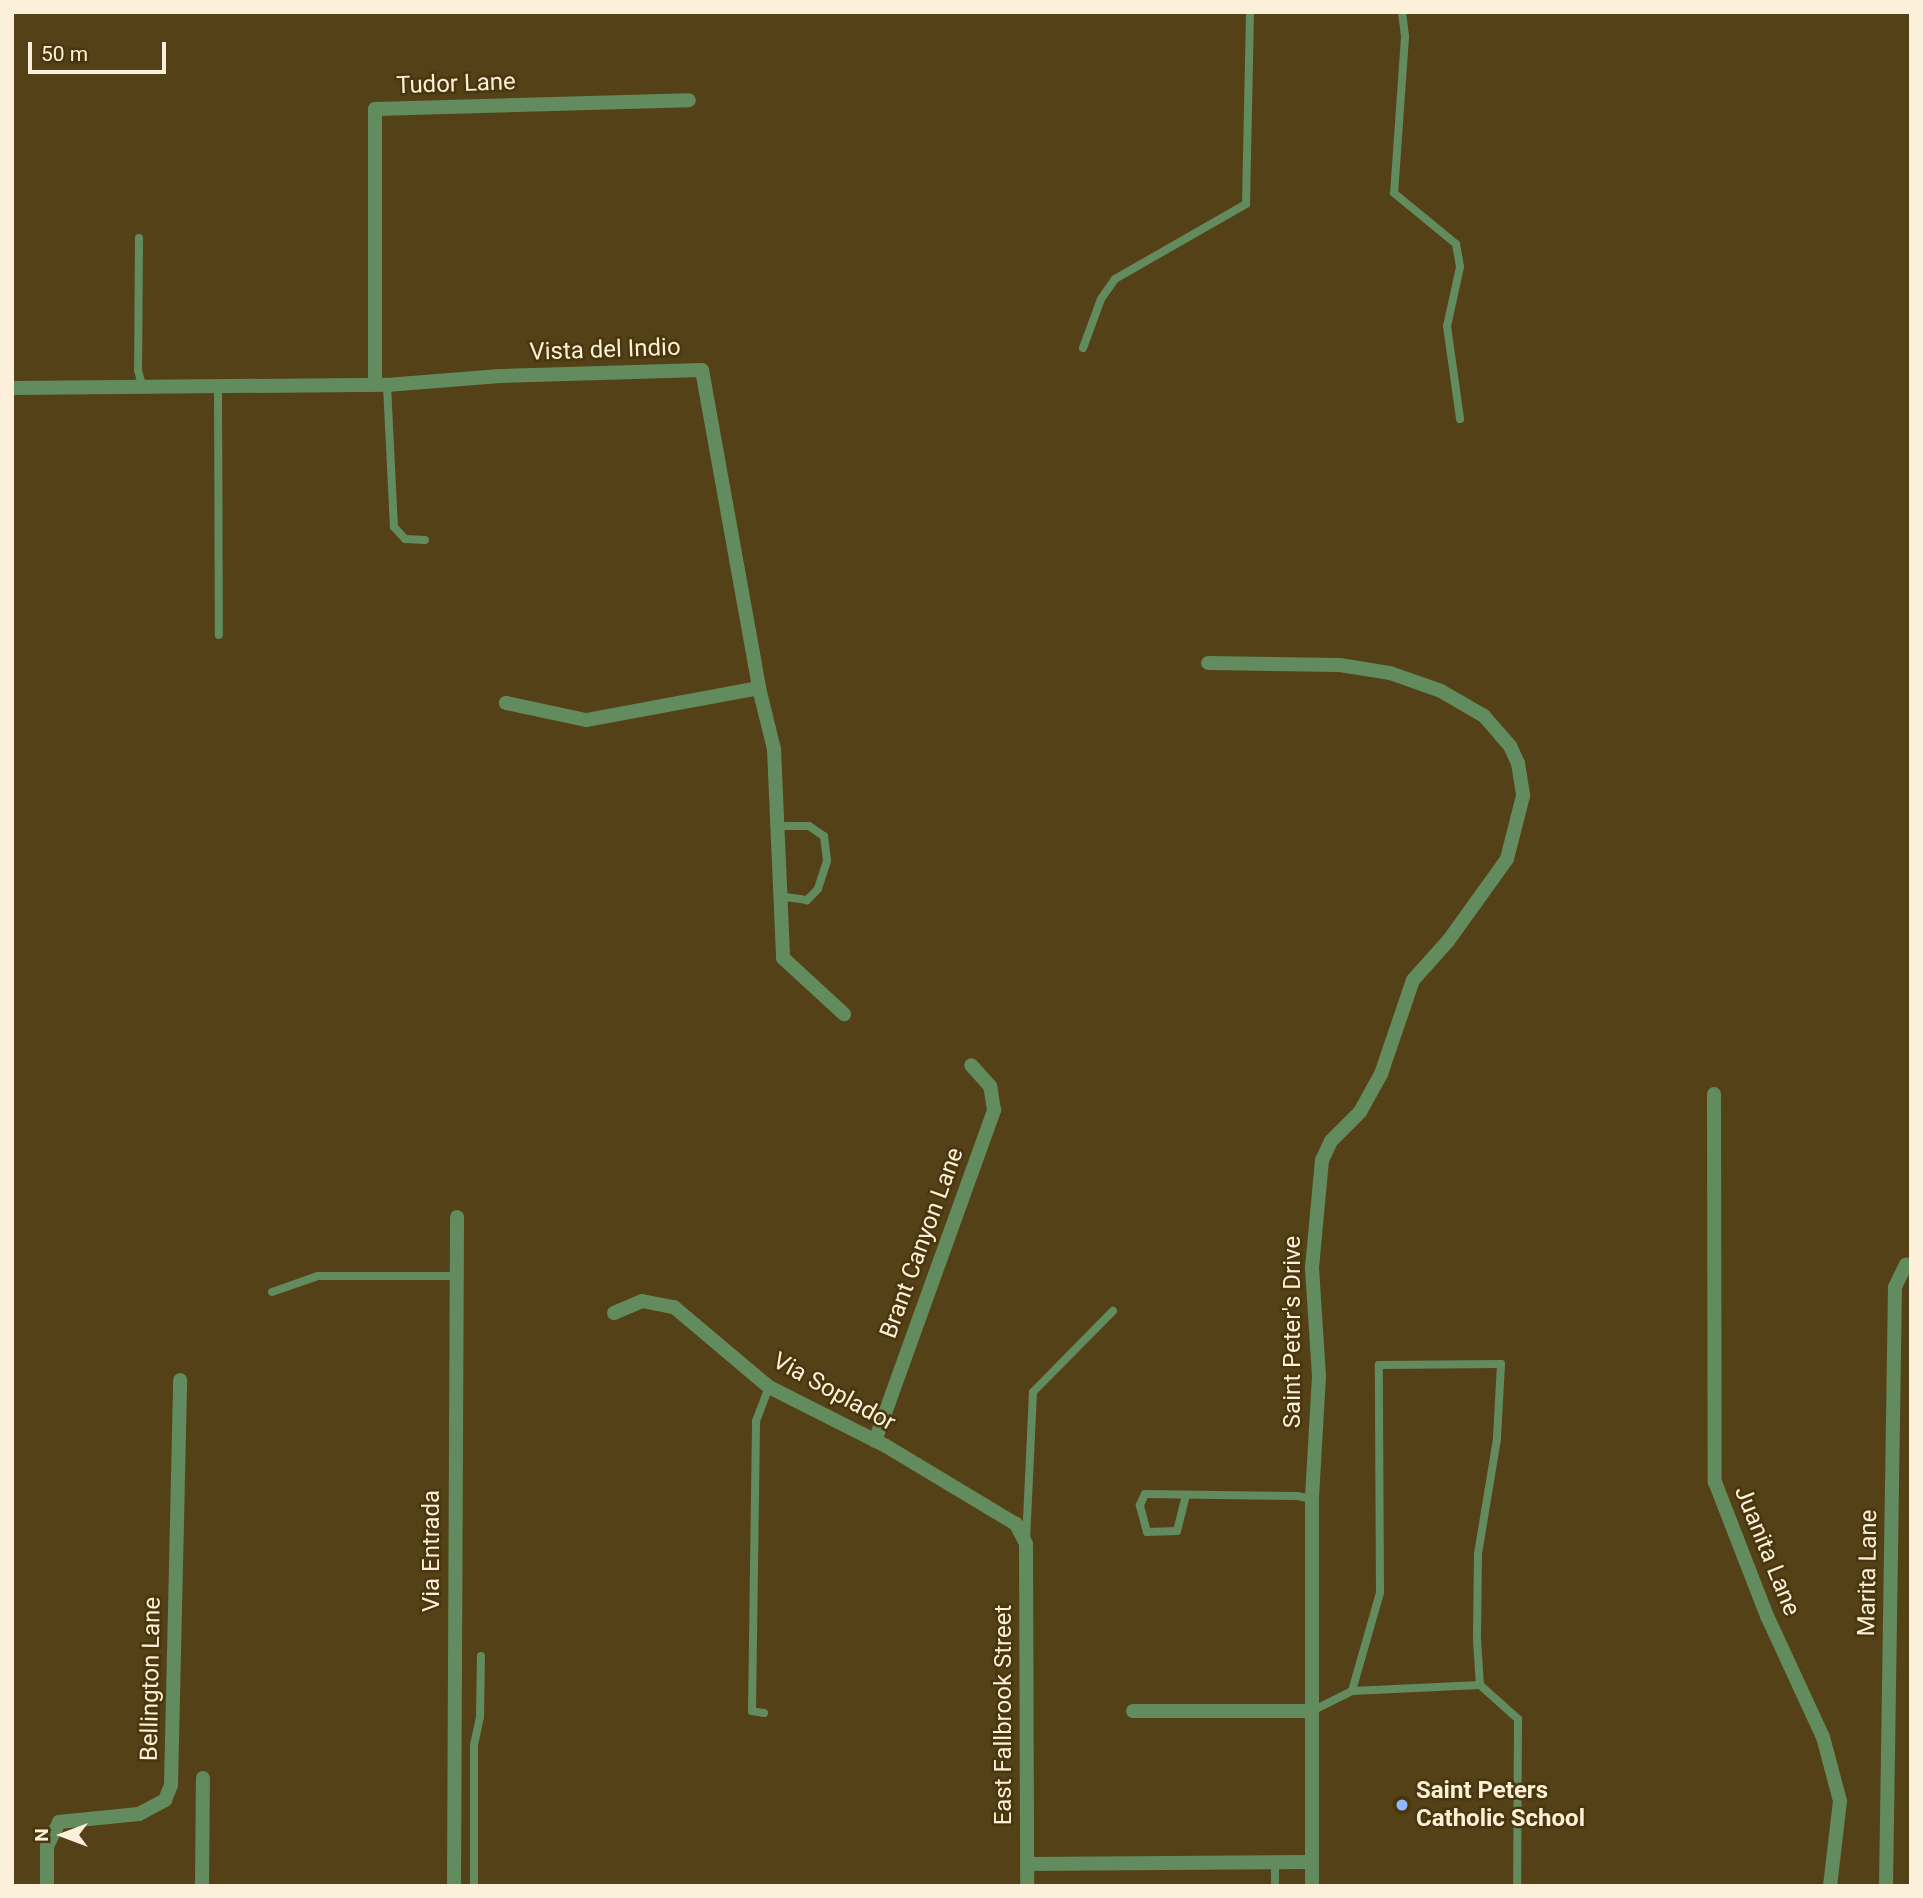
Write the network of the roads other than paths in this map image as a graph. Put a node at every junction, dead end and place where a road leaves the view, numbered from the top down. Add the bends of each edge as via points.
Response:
1 (1250, 12) edge
2 (1402, 12) edge
3 (689, 100) dead end
4 (139, 237) dead end
5 (1083, 348) dead end
6 (142, 385) junction
7 (218, 385) junction
8 (381, 385) junction
9 (12, 388) edge
10 (1460, 419) dead end
11 (425, 540) dead end
12 (219, 635) dead end
13 (1208, 663) dead end
14 (759, 688) junction
15 (506, 703) dead end
16 (777, 826) junction
17 (780, 896) junction
18 (844, 1014) dead end
19 (971, 1065) dead end
20 (1714, 1094) dead end
21 (457, 1217) dead end
22 (1906, 1264) dead end
23 (456, 1276) junction
24 (272, 1292) dead end
25 (1113, 1311) dead end
26 (614, 1313) dead end
27 (180, 1380) dead end
28 (769, 1387) junction
29 (875, 1441) junction
30 (1186, 1495) junction
31 (1312, 1499) junction
32 (1026, 1544) junction
33 (481, 1656) dead end
34 (1480, 1685) junction
35 (1352, 1691) junction
36 (1312, 1711) junction
37 (1133, 1712) dead end
38 (764, 1713) dead end
39 (203, 1778) dead end
40 (1275, 1862) junction
41 (1312, 1862) junction
42 (1027, 1864) junction
43 (47, 1886) edge
44 (202, 1886) edge
45 (454, 1886) edge
46 (474, 1886) edge
47 (1027, 1886) edge
48 (1275, 1886) edge
49 (1312, 1886) edge
50 (1517, 1886) edge
51 (1830, 1886) edge
52 (1885, 1886) edge

1 - 5 lane via 1246,204 1115,279 1101,299
2 - 10 lane via 1405,37 1394,193 1456,244 1460,267 1447,326
3 - 8 street, Tudor Lane via 375,109
4 - 6 lane via 138,370
6 - 7 street, Vista del Indio
6 - 9 street, Vista del Indio
7 - 8 street, Vista del Indio
7 - 12 lane
8 - 11 lane via 394,527 405,539
8 - 14 street, Vista del Indio via 702,370
13 - 31 street, Saint Peter's Drive via 1340,665 1390,673 1441,691 1484,716 1510,746 1523,796 1507,859 1448,941 1413,980 1381,1074 1360,1112 1331,1141 1322,1160 1312,1268 1319,1376
14 - 15 street via 586,720
14 - 16 street via 774,749
16 - 17 street
16 - 17 lane via 809,826 824,836 827,861 818,889 807,900
17 - 18 street via 783,958
19 - 29 street, Brant Canyon Lane via 990,1086 994,1110
20 - 51 street, Juanita Lane via 1715,1482 1767,1615 1823,1737 1840,1801
21 - 23 street, Via Entrada
22 - 52 street, Marita Lane via 1895,1287
23 - 24 lane via 318,1276
23 - 45 street, Via Entrada
25 - 32 lane via 1033,1392
26 - 28 street, Via Soplador via 642,1301 674,1307
27 - 43 street, Bellington Lane via 171,1785 165,1801 139,1814 59,1822 47,1846
28 - 29 street, Via Soplador
28 - 38 lane via 756,1421 752,1711
29 - 32 street, Via Soplador via 1016,1524
30 - 30 lane via 1146,1494 1140,1505 1147,1532 1177,1531
30 - 31 lane
31 - 36 street, Saint Peter's Drive
32 - 42 street, East Fallbrook Street
33 - 46 lane via 480,1717 474,1745
34 - 35 lane
34 - 35 lane via 1478,1555 1497,1439 1502,1364 1379,1365 1380,1593
34 - 50 lane via 1518,1719
35 - 36 lane
36 - 37 street
36 - 41 street, Saint Peter's Drive
39 - 44 street
40 - 41 street
40 - 42 street
40 - 48 lane
41 - 49 street, Saint Peter's Drive
42 - 47 street, East Fallbrook Street

